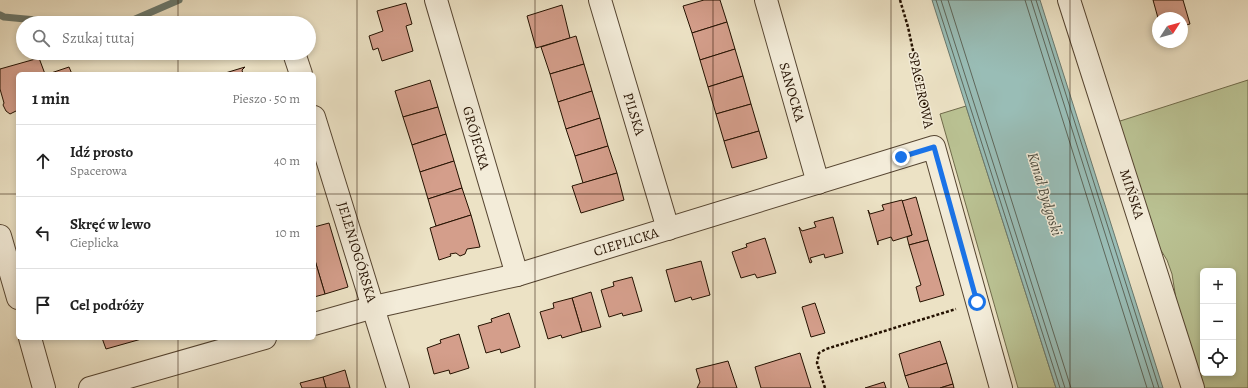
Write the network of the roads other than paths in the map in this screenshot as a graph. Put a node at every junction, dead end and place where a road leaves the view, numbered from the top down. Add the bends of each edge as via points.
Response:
1 (436, 0) edge
2 (600, 0) edge
3 (766, 0) edge
4 (1069, 0) edge
5 (296, 60) edge
6 (300, 72) edge
7 (316, 123) edge
8 (934, 147) joint
9 (818, 183) junction
10 (668, 229) junction
11 (0, 236) edge
12 (517, 275) junction
13 (16, 291) edge
14 (374, 307) junction
15 (316, 323) edge
16 (31, 340) edge
17 (258, 340) edge
18 (44, 388) edge
19 (90, 388) edge
20 (398, 388) edge
21 (1001, 388) edge
22 (1193, 388) edge

1 - 12 street, GRÓJECKA
2 - 10 street, PILSKA
3 - 9 street, SANOCKA
4 - 22 street, MIŃSKA
5 - 6 street
7 - 14 street, JELENIOGÓRSKA
8 - 9 street, CIEPLICKA
8 - 21 street, SPACEROWA
9 - 10 street, CIEPLICKA
10 - 12 street, CIEPLICKA
11 - 13 street
12 - 14 street, CIEPLICKA
14 - 15 street, CIEPLICKA
14 - 20 street, JELENIOGÓRSKA
16 - 18 street
17 - 19 street

